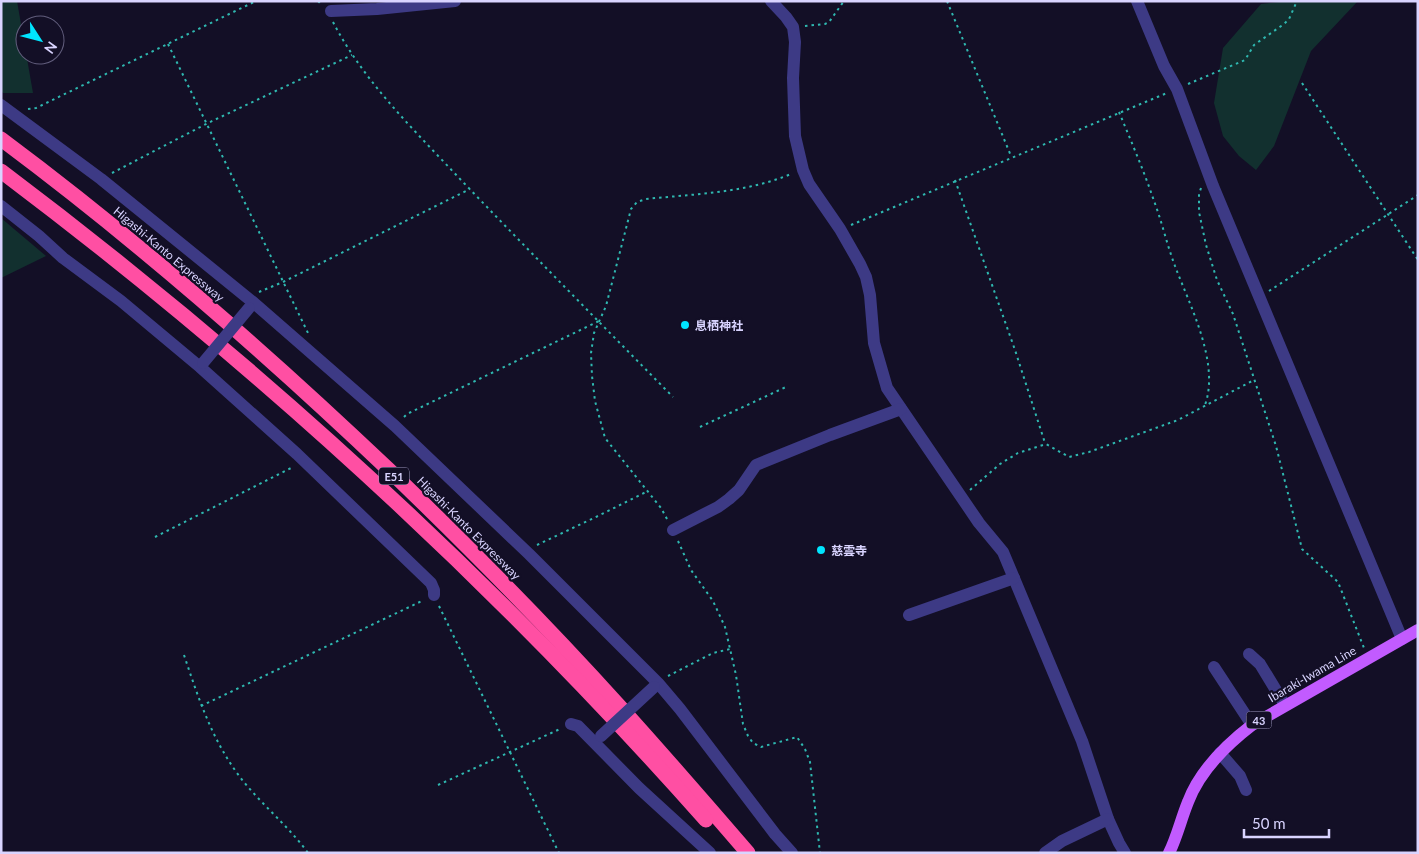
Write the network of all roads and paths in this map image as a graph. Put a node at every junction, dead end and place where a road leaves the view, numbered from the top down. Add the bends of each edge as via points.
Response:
1 (256, 1) edge
2 (455, 1) edge
3 (771, 1) edge
4 (844, 1) edge
5 (948, 1) edge
6 (1137, 1) edge
7 (1297, 1) edge
8 (331, 11) joint
9 (793, 27) junction
10 (168, 44) junction
11 (352, 55) junction
12 (1302, 83) dead end
13 (1177, 89) junction
14 (1, 105) edge
15 (1119, 112) junction
16 (15, 115) junction
17 (208, 124) junction
18 (1, 139) edge
19 (1011, 157) junction
20 (1207, 169) junction
21 (803, 170) junction
22 (1, 171) edge
23 (101, 179) junction
24 (955, 180) junction
25 (470, 189) junction
26 (1418, 195) edge
27 (1, 206) edge
28 (1389, 214) junction
29 (840, 229) junction
30 (1418, 260) edge
31 (283, 282) junction
32 (1260, 297) junction
33 (252, 306) junction
34 (599, 321) junction
35 (306, 348) junction
36 (202, 365) junction
37 (1254, 380) junction
38 (788, 386) dead end
39 (673, 397) dead end
40 (1205, 406) junction
41 (901, 409) junction
42 (395, 426) junction
43 (700, 427) dead end
44 (1046, 444) junction
45 (304, 462) junction
46 (648, 491) junction
47 (961, 497) junction
48 (673, 530) junction
49 (155, 537) dead end
50 (529, 554) junction
51 (1014, 578) junction
52 (434, 595) junction
53 (909, 615) dead end
54 (1418, 630) edge
55 (1402, 639) junction
56 (730, 649) junction
57 (1249, 654) dead end
58 (184, 655) dead end
59 (1368, 658) junction
60 (1214, 667) dead end
61 (656, 685) junction
62 (1285, 705) junction
63 (201, 706) junction
64 (571, 724) joint
65 (1252, 725) junction
66 (597, 740) junction
67 (510, 751) junction
68 (1220, 753) junction
69 (438, 785) dead end
70 (1246, 790) dead end
71 (1108, 819) junction
72 (308, 853) edge
73 (559, 853) edge
74 (710, 853) edge
75 (735, 853) edge
76 (748, 853) edge
77 (792, 853) edge
78 (820, 853) edge
79 (1045, 853) edge
80 (1125, 853) edge
81 (1169, 853) edge

1 - 10 path
2 - 8 street
3 - 9 street
4 - 9 path via 829,22
5 - 19 path
6 - 13 street
7 - 13 path via 1289,19 1254,45 1245,60
8 - 11 path via 332,20
9 - 21 street via 795,136
10 - 16 path
10 - 17 path
11 - 17 path
11 - 25 path via 388,101
12 - 28 path
13 - 15 path
13 - 20 street
14 - 16 street
15 - 19 path
15 - 40 path via 1197,321 1210,378
16 - 23 street
17 - 23 path
17 - 31 path
18 - 76 highway, Higashi-Kanto Expressway / E51 via 156,260 252,344 447,526 627,714
19 - 24 path
20 - 32 street
20 - 37 path via 1199,194 1206,245
21 - 29 street
21 - 34 path via 746,188 637,202 631,209 606,306
22 - 75 highway, E51 via 141,279 401,509 541,644
23 - 33 street
24 - 29 path
24 - 44 path
25 - 31 path
25 - 34 path
26 - 28 path
27 - 36 street via 70,264
28 - 30 path
28 - 32 path
29 - 41 street via 866,277 879,364 887,388
31 - 33 path via 260,291
31 - 35 path via 308,333
32 - 55 street
33 - 35 street
33 - 36 street, bridge
34 - 39 path
34 - 42 path via 407,414
34 - 46 path via 591,353 600,424 605,438
35 - 42 street
36 - 45 street
37 - 40 path
37 - 59 path via 1276,446 1302,549 1338,582
38 - 43 path
40 - 44 path via 1178,420 1069,457
41 - 47 street
41 - 48 street via 756,466 729,499
42 - 50 street
44 - 47 path via 1018,453 1000,464
45 - 49 path
45 - 52 street via 431,584
46 - 48 path
46 - 50 path via 537,545
47 - 51 street via 1003,552
48 - 56 path via 691,570 720,613
50 - 61 street
51 - 53 street
51 - 71 street via 1082,741
52 - 63 path
52 - 67 path
54 - 55 main road, Ibaraki-Iwama Line / 43
55 - 59 main road, Ibaraki-Iwama Line / 43
56 - 61 path via 678,670
56 - 78 path via 743,724 752,743 761,747 797,737 805,749 810,762
57 - 62 street via 1260,664
58 - 63 path
59 - 62 main road, Ibaraki-Iwama Line / 43
60 - 65 street
61 - 66 street, bridge
61 - 77 street via 680,709
62 - 65 main road, Ibaraki-Iwama Line / 43
63 - 72 path via 214,736 237,773
64 - 66 street
64 - 67 path
65 - 68 main road, Ibaraki-Iwama Line / 43
66 - 74 street
67 - 69 path
67 - 73 path
68 - 70 street via 1240,776
68 - 81 main road, Ibaraki-Iwama Line / 43 via 1194,788
71 - 79 street
71 - 80 street

